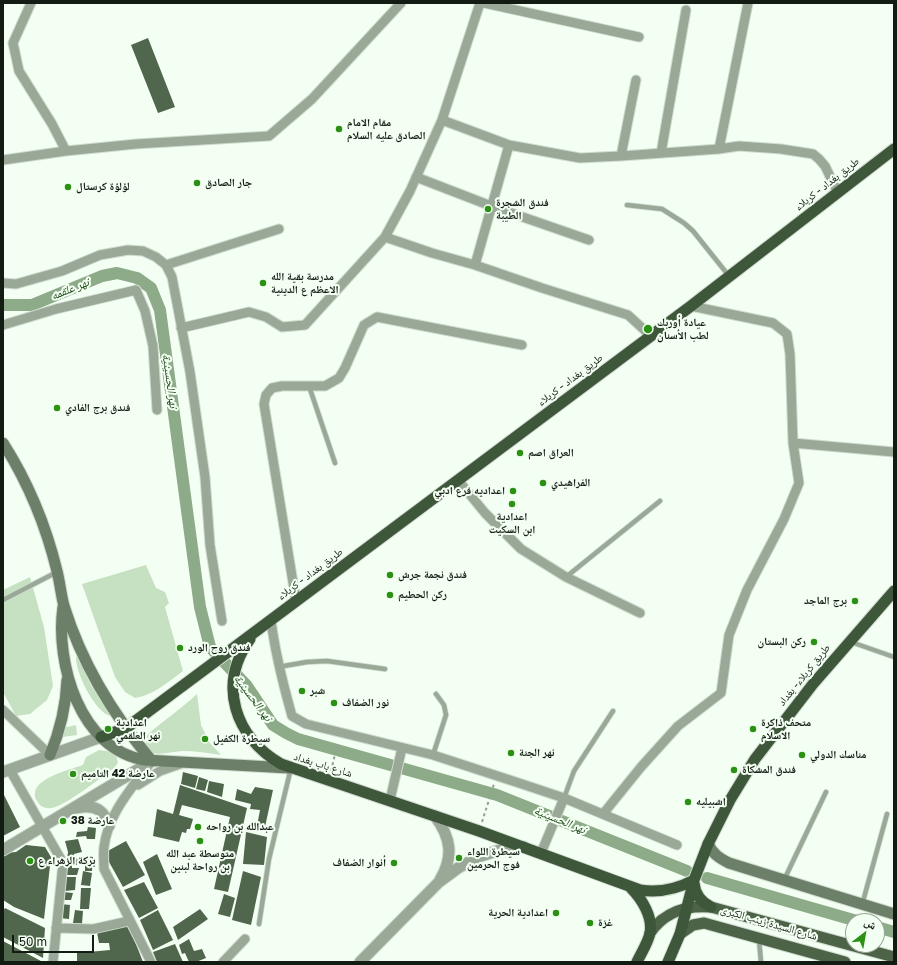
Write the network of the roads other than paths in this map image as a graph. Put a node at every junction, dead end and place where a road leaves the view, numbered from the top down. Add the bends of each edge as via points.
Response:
1 (31, 3) edge
2 (401, 3) edge
3 (480, 3) edge
4 (484, 3) edge
5 (748, 3) edge
6 (686, 10) dead end
7 (639, 37) dead end
8 (636, 80) dead end
9 (442, 120) junction
10 (509, 145) junction
11 (719, 149) junction
12 (894, 149) edge
13 (66, 151) junction
14 (661, 153) junction
15 (621, 156) junction
16 (3, 160) edge
17 (416, 177) junction
18 (838, 193) junction
19 (627, 205) dead end
20 (491, 206) junction
21 (279, 229) dead end
22 (385, 237) junction
23 (589, 240) dead end
24 (166, 265) junction
25 (475, 265) junction
26 (729, 276) junction
27 (3, 283) edge
28 (691, 306) junction
29 (3, 325) edge
30 (181, 328) junction
31 (651, 336) junction
32 (522, 345) dead end
33 (309, 386) junction
34 (157, 410) dead end
35 (3, 443) edge
36 (793, 443) junction
37 (894, 452) edge
38 (335, 463) dead end
39 (458, 480) junction
40 (660, 501) dead end
41 (57, 572) junction
42 (566, 577) junction
43 (894, 591) edge
44 (3, 600) edge
45 (296, 601) junction
46 (64, 605) junction
47 (640, 613) dead end
48 (271, 620) junction
49 (222, 621) dead end
50 (248, 640) junction
51 (849, 641) junction
52 (894, 657) edge
53 (278, 667) junction
54 (385, 669) dead end
55 (67, 675) junction
56 (436, 694) dead end
57 (3, 710) edge
58 (613, 711) dead end
59 (126, 728) junction
60 (101, 737) junction
61 (402, 748) junction
62 (50, 755) junction
63 (433, 755) junction
64 (152, 760) junction
65 (187, 762) junction
66 (291, 768) junction
67 (6, 771) edge
68 (826, 792) dead end
69 (564, 798) junction
70 (123, 800) junction
71 (390, 800) junction
72 (70, 809) junction
73 (604, 814) junction
74 (887, 814) dead end
75 (435, 816) junction
76 (109, 826) junction
77 (42, 827) junction
78 (708, 844) junction
79 (677, 845) dead end
80 (524, 847) junction
81 (3, 850) edge
82 (541, 853) junction
83 (694, 880) junction
84 (784, 880) junction
85 (439, 882) junction
86 (631, 888) junction
87 (862, 905) junction
88 (688, 907) junction
89 (711, 907) junction
90 (894, 914) edge
91 (129, 921) junction
92 (707, 923) junction
93 (259, 924) dead end
94 (56, 928) junction
95 (650, 933) junction
96 (680, 934) junction
97 (759, 938) junction
98 (246, 939) dead end
99 (894, 957) edge
100 (53, 962) edge
101 (151, 962) edge
102 (223, 962) edge
103 (360, 962) edge
104 (637, 962) edge
105 (668, 962) edge
106 (761, 962) edge
107 (845, 962) edge

1 - 13 street via 13,43 19,72
2 - 13 street via 312,99 269,136
3 - 9 street
4 - 7 street
5 - 11 street
6 - 14 street
8 - 15 street
9 - 10 street
9 - 17 street
10 - 15 street via 580,158
10 - 20 street
11 - 14 street
11 - 18 street via 739,146 813,154 825,166
12 - 18 highway, طريق بغداد - كربلاء
13 - 16 street
14 - 15 street
17 - 20 street
17 - 22 street
18 - 26 highway, طريق بغداد - كربلاء
19 - 26 lane via 662,209 684,223
20 - 23 street
20 - 25 street
21 - 24 street
22 - 25 street
22 - 30 street via 305,325 282,327 266,317 249,312
24 - 27 street via 143,251 128,250 100,255 62,271 16,284
24 - 30 street via 172,277
25 - 31 street via 628,315
26 - 28 highway, طريق بغداد - كربلاء
28 - 31 highway, طريق بغداد - كربلاء
28 - 36 street via 772,323 787,334
29 - 34 street via 136,290 145,311 153,346
30 - 49 street via 205,477 210,545
31 - 39 highway, طريق بغداد - كربلاء
32 - 33 street via 377,317 364,325 339,378 325,386
33 - 38 lane
33 - 45 street via 272,388 266,395 264,404
35 - 41 main road via 36,507
36 - 37 street
36 - 73 street via 799,483 784,519 747,590 729,635 721,693 678,726
39 - 42 street via 485,513 521,549
39 - 45 highway, طريق بغداد - كربلاء
40 - 42 lane
41 - 44 lane
41 - 46 main road
42 - 47 street
43 - 51 highway, طريق كربلاء- بغداد
45 - 48 highway, طريق بغداد - كربلاء
46 - 55 main road via 61,633
46 - 59 main road via 86,663
48 - 50 highway, طريق بغداد - كربلاء
48 - 53 street
50 - 59 highway, طريق بغداد - كربلاء
50 - 66 highway via 237,664 233,683 238,716 247,732 265,753
51 - 52 lane
51 - 78 highway, طريق كربلاء- بغداد via 755,759 730,800
53 - 54 lane via 327,661
53 - 61 street via 292,716 306,724
55 - 60 main road, شارع باب بغداد via 80,708
55 - 62 main road via 63,714
56 - 63 lane via 444,705 446,715
57 - 62 street
58 - 69 lane via 574,771
59 - 60 highway, طريق بغداد - كربلاء
59 - 64 main road
60 - 62 street
60 - 64 main road, شارع باب بغداد via 111,747 124,754
61 - 63 street
61 - 71 street
62 - 67 street
63 - 69 street
64 - 65 main road, شارع باب بغداد
64 - 70 street
64 - 72 street
65 - 66 main road, شارع باب بغداد
65 - 70 street via 152,775 136,786
66 - 71 highway, شارع باب بغداد
66 - 93 lane via 269,859
67 - 77 street
68 - 84 lane
69 - 73 street
69 - 82 street
70 - 76 street
71 - 75 highway, شارع باب بغداد
72 - 76 street via 87,806 94,808 107,818
72 - 77 street
73 - 79 street
74 - 87 lane
75 - 80 highway, شارع باب بغداد
75 - 85 street via 449,841 450,856
76 - 91 street via 104,848 104,869
77 - 81 street
77 - 94 street via 62,863
78 - 83 highway
78 - 84 main road via 716,856 729,863
80 - 82 highway, شارع باب بغداد
80 - 85 street via 500,850 478,857
82 - 86 highway, شارع باب بغداد
83 - 86 highway, شارع باب بغداد via 677,888 658,891
83 - 88 highway
83 - 89 highway via 697,894
84 - 87 main road
85 - 103 street
86 - 95 highway via 644,904
87 - 90 main road
88 - 89 main road, شارع السيدة زينب الكبرى
88 - 95 main road, شارع السيدة زينب الكبرى via 661,920
88 - 96 highway
89 - 92 main road via 705,908 702,914
89 - 99 main road, شارع السيدة زينب الكبرى
91 - 94 street via 93,929
91 - 101 street
92 - 96 main road, شارع السيدة زينب الكبرى via 693,925
92 - 97 main road, شارع السيدة زينب الكبرى
94 - 100 street
95 - 104 highway
96 - 105 highway
97 - 106 lane
97 - 107 main road, شارع السيدة زينب الكبرى
98 - 102 street

